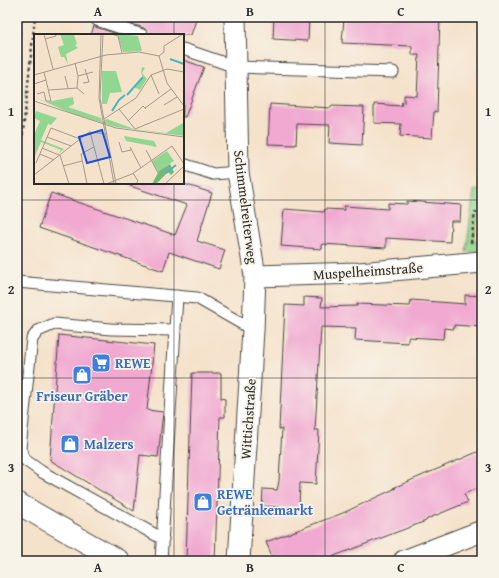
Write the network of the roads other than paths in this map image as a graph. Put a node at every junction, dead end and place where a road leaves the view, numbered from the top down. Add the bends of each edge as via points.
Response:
1 (235, 17) edge
2 (97, 20) dead end
3 (139, 34) edge
4 (184, 49) edge
5 (236, 67) junction
6 (393, 72) dead end
7 (184, 164) edge
8 (238, 172) junction
9 (475, 262) edge
10 (255, 276) junction
11 (17, 282) edge
12 (177, 296) junction
13 (174, 330) junction
14 (253, 330) junction
15 (17, 503) edge
16 (482, 531) edge
17 (163, 539) junction
18 (119, 561) edge
19 (161, 561) edge
20 (239, 561) edge
21 (404, 561) edge

1 - 5 street, Schimmelreiterweg
2 - 3 lane
4 - 5 lane
5 - 6 lane
5 - 8 street, Schimmelreiterweg
7 - 8 lane via 214,174
8 - 10 street, Schimmelreiterweg
9 - 10 street, Muspelheimstraße via 359,273
10 - 14 street, Wittichstraße
11 - 12 lane
12 - 13 lane
12 - 14 lane via 197,298
13 - 17 lane
13 - 17 lane via 111,329 54,324 38,331 32,339 20,448 25,460 42,472
14 - 20 street, Wittichstraße
15 - 18 street
16 - 21 street
17 - 19 lane

